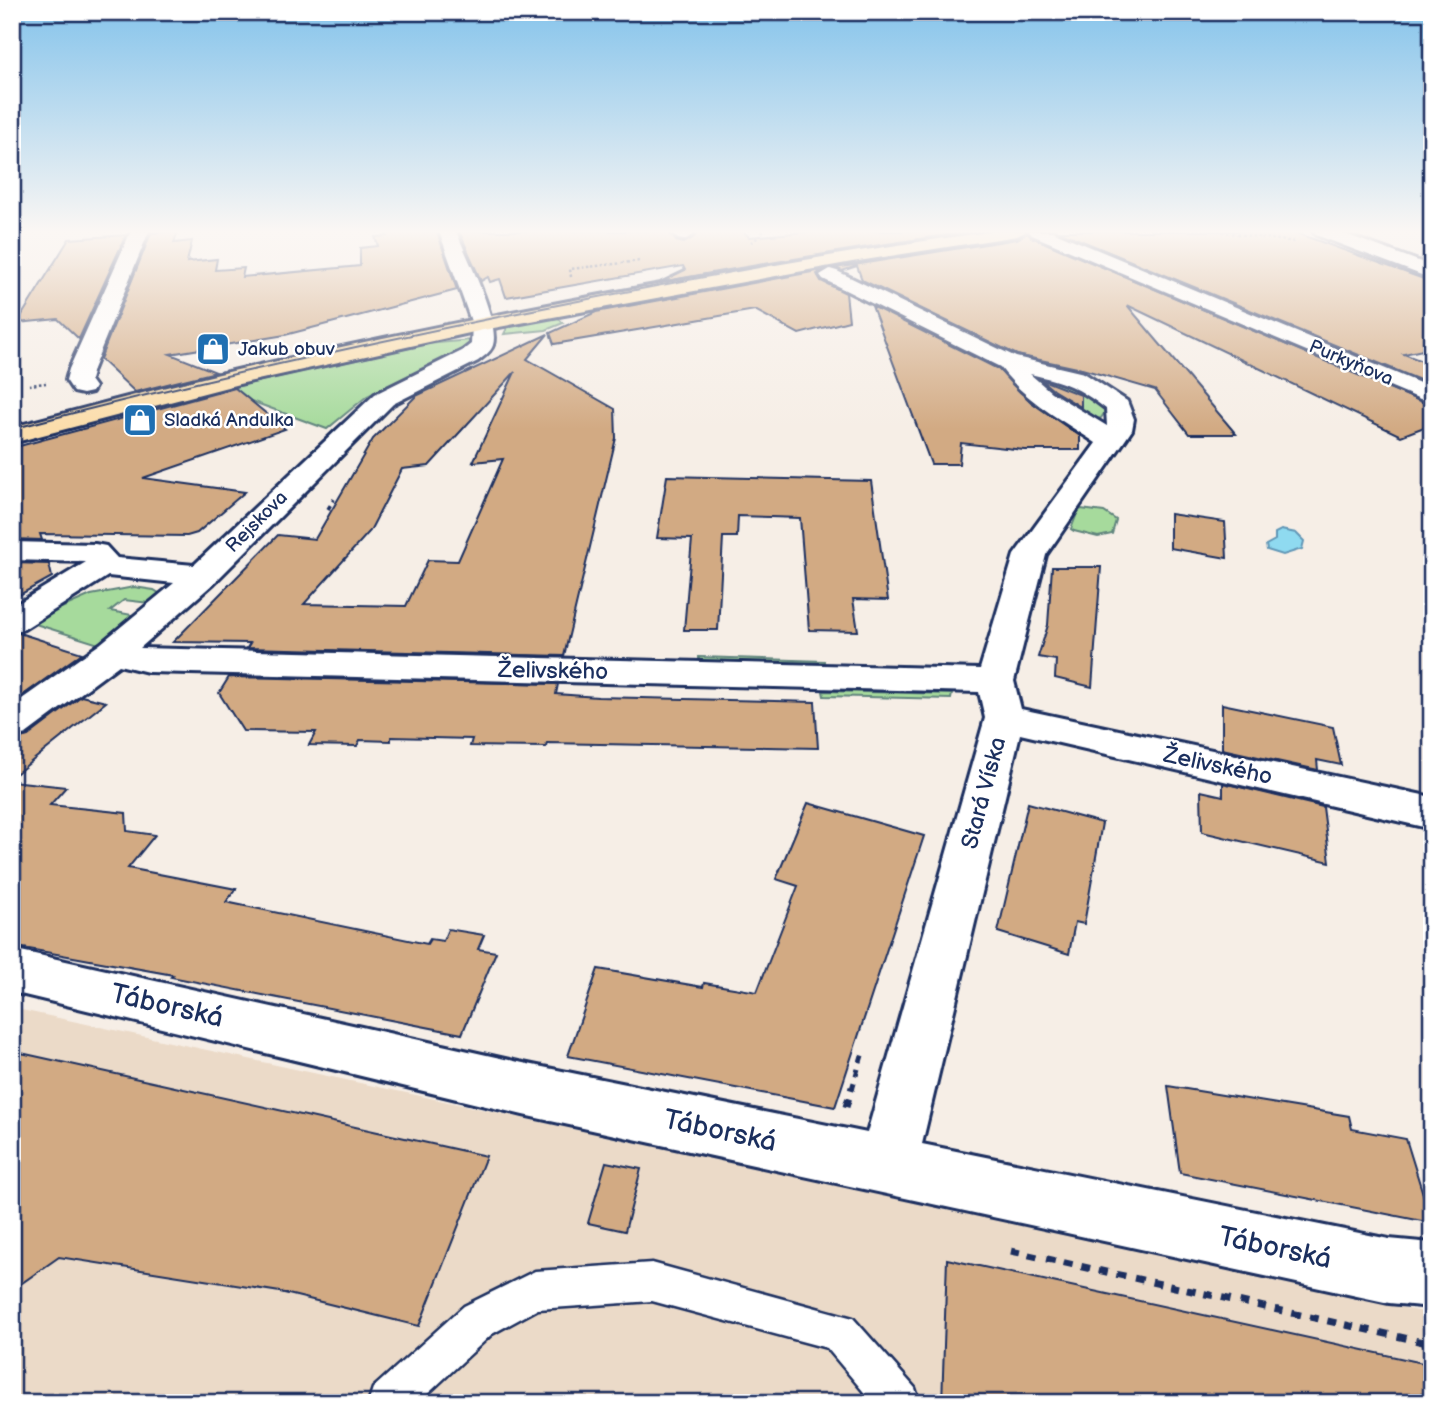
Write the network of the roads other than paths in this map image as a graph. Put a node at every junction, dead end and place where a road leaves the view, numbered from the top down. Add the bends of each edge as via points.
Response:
1 (112, 297) edge
2 (472, 297) edge
3 (583, 297) edge
4 (606, 297) edge
5 (875, 297) edge
6 (1195, 297) edge
7 (480, 318) junction
8 (83, 387) dead end
9 (1432, 397) edge
10 (12, 418) edge
11 (12, 435) edge
12 (12, 551) edge
13 (102, 566) junction
14 (202, 576) junction
15 (12, 622) edge
16 (113, 652) junction
17 (999, 700) junction
18 (12, 725) edge
19 (1432, 813) edge
20 (12, 970) edge
21 (887, 1166) junction
22 (1432, 1275) edge
23 (388, 1403) edge
24 (900, 1403) edge

1 - 8 street via 81,369 78,380
2 - 7 street
3 - 7 main road
4 - 7 main road
5 - 17 street, Stará Víska via 1007,362 1061,373 1118,407 1119,430 1030,555
6 - 9 street, Purkyňova
7 - 10 main road via 221,363
7 - 11 main road
7 - 14 street, Rejskova via 484,343 479,349 398,390 372,409
12 - 13 street via 95,553
13 - 14 street
13 - 15 street
14 - 16 street, Rejskova
16 - 17 street, Želivského via 148,661
16 - 18 street, Rejskova
17 - 19 street, Želivského
17 - 21 street, Stará Víska
20 - 21 street, Táborská via 523,1089
21 - 22 street, Táborská via 1389,1271
23 - 24 lane via 478,1320 535,1290 652,1282 839,1332

